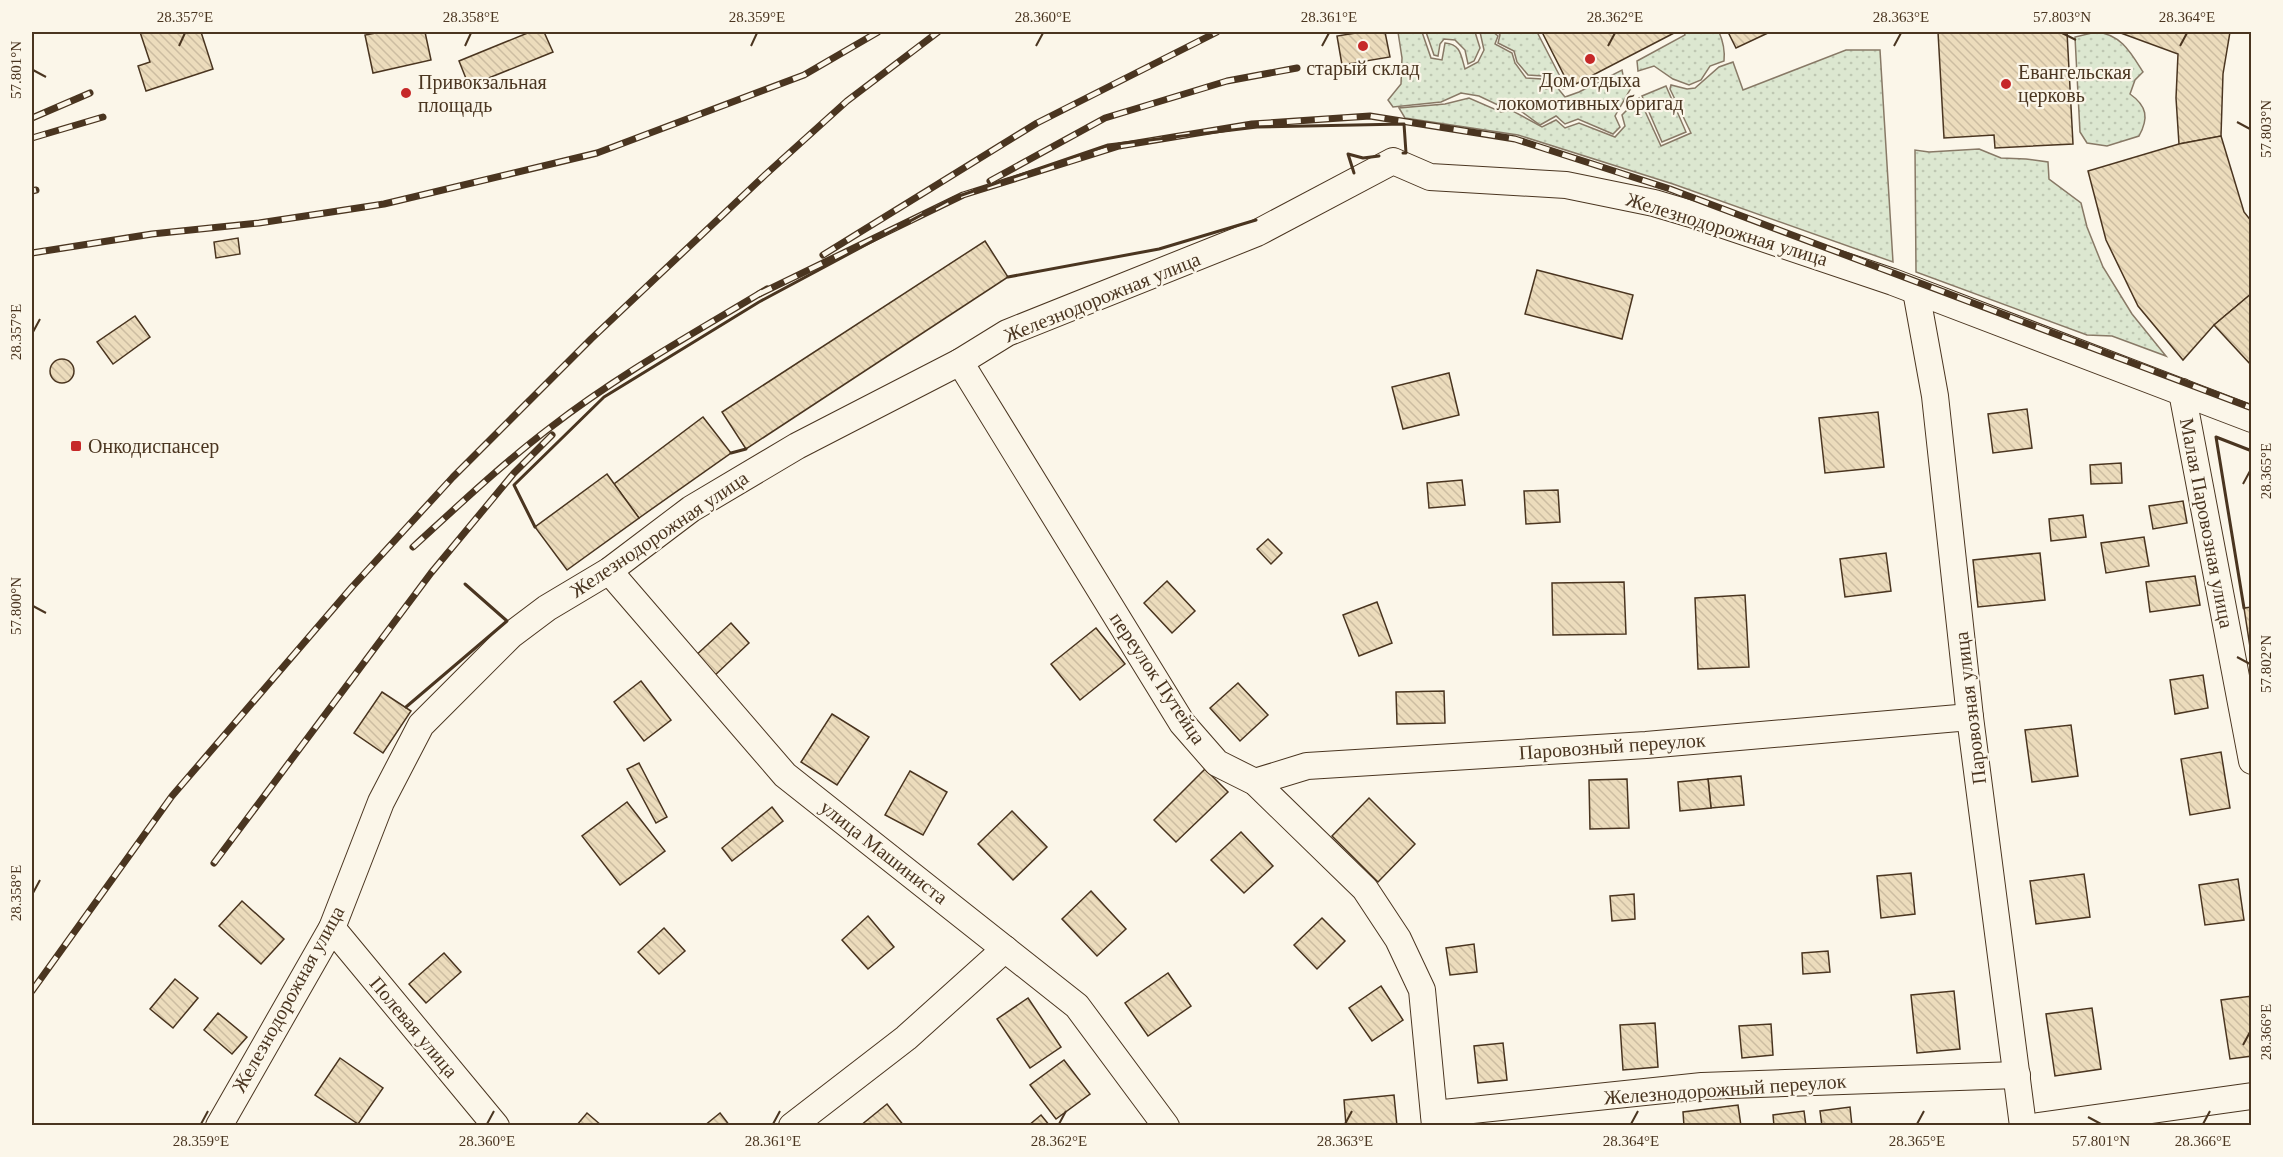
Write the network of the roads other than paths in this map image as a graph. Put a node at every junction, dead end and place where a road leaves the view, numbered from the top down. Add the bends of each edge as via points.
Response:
1 (1916, 291) junction
2 (960, 362) junction
3 (2182, 392) junction
4 (2252, 419) edge
5 (609, 571) junction
6 (1970, 717) junction
7 (2252, 761) edge
8 (1255, 782) junction
9 (332, 928) junction
10 (1005, 950) junction
11 (2017, 1075) junction
12 (2252, 1096) edge
13 (1435, 1120) edge
14 (219, 1125) edge
15 (496, 1125) edge
16 (792, 1125) edge
17 (1166, 1125) edge
18 (2023, 1125) edge
19 (2038, 1125) edge

1 - 2 street, Железнодорожная улица via 1654,203 1566,185 1430,177 1393,160 1257,233 1007,333
1 - 3 street, Железнодорожная улица
1 - 6 street, Паровозная улица via 1935,396
2 - 5 street, Железнодорожная улица via 777,457 691,509
2 - 8 street, переулок Путейца via 1182,723 1216,763
3 - 4 street, Железнодорожная улица
3 - 7 street, Малая Паровозная улица
5 - 9 street, Железнодорожная улица via 511,634 421,725 381,802
5 - 10 street, улица Машиниста via 785,775
6 - 8 street, Паровозный переулок via 1646,745 1307,766
6 - 11 street, Паровозная улица
8 - 13 street, переулок Путейца via 1365,889 1398,939 1422,990
9 - 14 street, Железнодорожная улица
9 - 15 street, Полевая улица
10 - 16 street via 906,1038
10 - 17 street, улица Машиниста via 1077,1006
11 - 13 street, Железнодорожный переулок via 1702,1086
11 - 18 street, Паровозная улица
12 - 19 street

